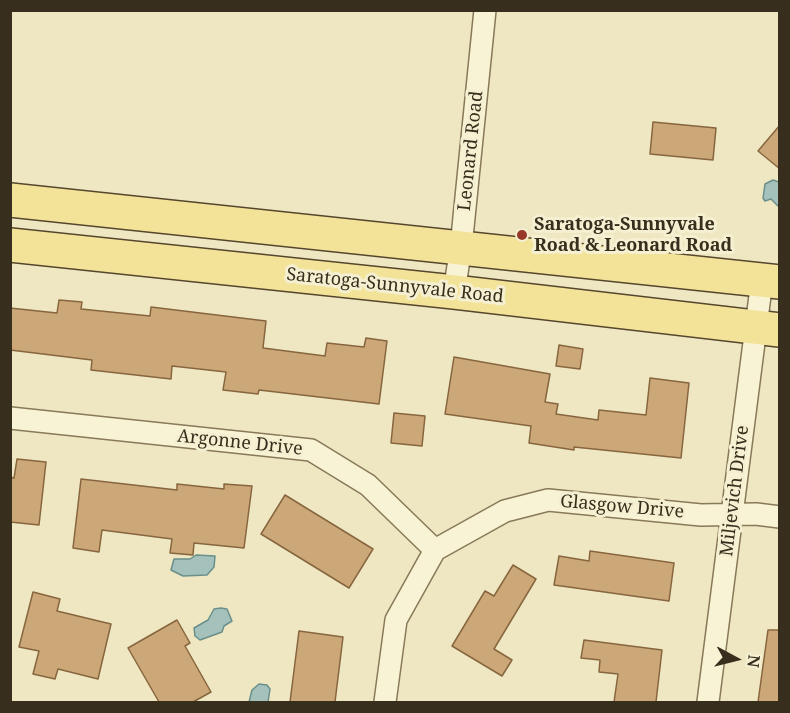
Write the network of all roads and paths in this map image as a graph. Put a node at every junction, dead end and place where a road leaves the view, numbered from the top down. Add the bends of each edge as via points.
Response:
1 (485, 10) edge
2 (10, 200) edge
3 (10, 245) edge
4 (461, 247) junction
5 (771, 281) edge
6 (454, 292) junction
7 (768, 329) edge
8 (10, 418) edge
9 (732, 514) junction
10 (780, 518) edge
11 (435, 550) junction
12 (385, 702) edge
13 (708, 702) edge

1 - 4 street, Leonard Road
2 - 4 main road
3 - 6 main road, Saratoga-Sunnyvale Road
4 - 5 main road
4 - 6 street, Leonard Road
5 - 7 street, Miljevich Drive
6 - 7 main road, Saratoga-Sunnyvale Road
7 - 9 street, Miljevich Drive
8 - 11 street, Argonne Drive via 311,450 368,485
9 - 10 street, Glasgow Drive
9 - 11 street, Glasgow Drive via 701,515 548,500 505,511
9 - 13 street, Miljevich Drive
11 - 12 street via 396,620

